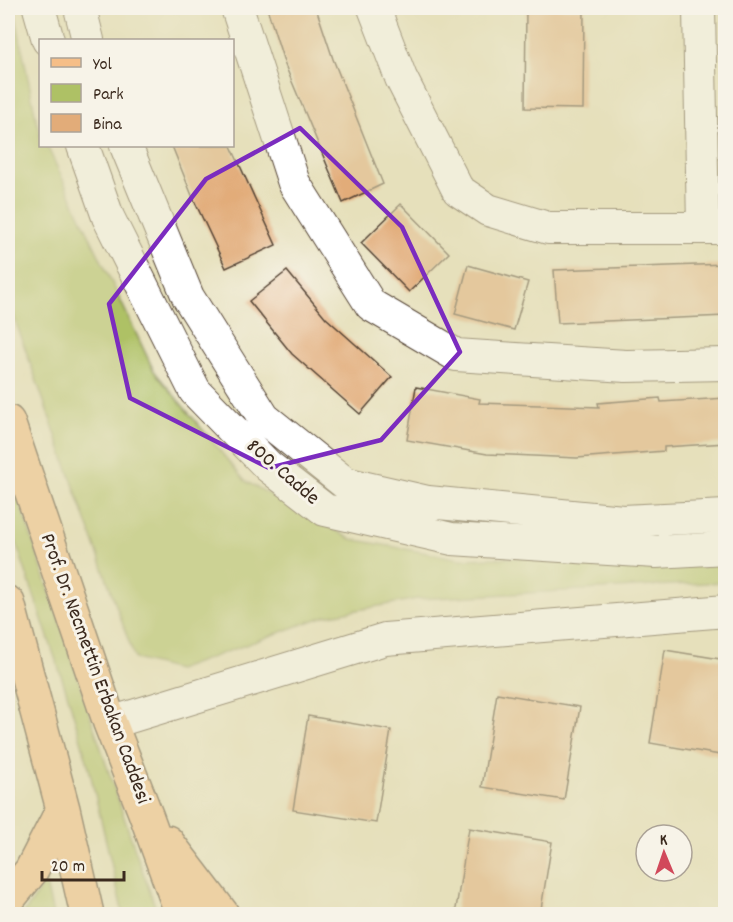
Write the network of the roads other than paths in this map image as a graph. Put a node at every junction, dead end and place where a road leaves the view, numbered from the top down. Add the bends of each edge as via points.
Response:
1 (39, 8) edge
2 (80, 8) edge
3 (237, 8) edge
4 (374, 8) edge
5 (699, 8) edge
6 (48, 39) edge
7 (88, 39) edge
8 (83, 147) edge
9 (126, 147) edge
10 (714, 228) edge
11 (726, 364) edge
12 (8, 422) edge
13 (726, 516) edge
14 (726, 548) edge
15 (8, 603) edge
16 (726, 610) edge
17 (110, 723) junction
18 (63, 808) junction
19 (147, 815) junction
20 (8, 899) edge
21 (87, 915) edge
22 (182, 915) edge
23 (222, 915) edge

1 - 6 street
2 - 7 street
3 - 11 street via 294,183 371,305 456,355 626,366
4 - 10 street via 401,78 458,190 489,210 548,228
5 - 10 street
8 - 14 street, 800. Cadde via 108,218 195,391 268,466 325,510 452,538 656,552
9 - 13 street, 800. Cadde via 188,297 264,418 345,483 428,502 623,521
12 - 17 main road, Prof. Dr. Necmettin Erbakan Caddesi
15 - 18 main road
16 - 17 street via 386,639
17 - 19 main road, Prof. Dr. Necmettin Erbakan Caddesi
18 - 20 main road via 31,871
18 - 21 main road
19 - 22 main road, Prof. Dr. Necmettin Erbakan Caddesi
19 - 23 main road

